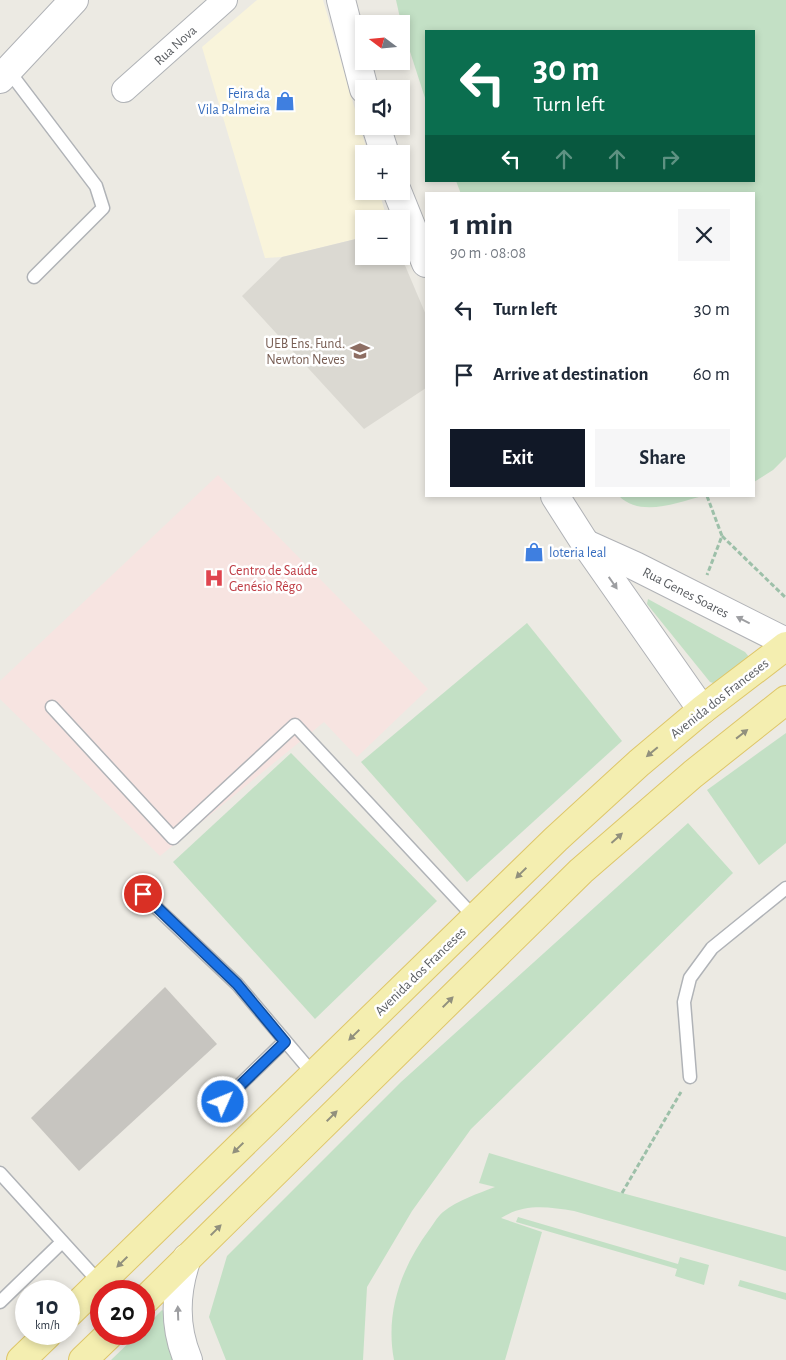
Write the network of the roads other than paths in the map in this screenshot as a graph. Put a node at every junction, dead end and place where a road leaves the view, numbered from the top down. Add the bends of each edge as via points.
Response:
1 (74, 0) edge
2 (225, 0) edge
3 (341, 0) edge
4 (4, 74) edge
5 (362, 80) edge
6 (124, 90) dead end
7 (401, 200) edge
8 (425, 261) edge
9 (34, 277) dead end
10 (556, 497) edge
11 (584, 543) junction
12 (786, 644) edge
13 (786, 700) edge
14 (52, 707) dead end
15 (702, 710) junction
16 (786, 888) edge
17 (143, 894) dead end
18 (475, 918) junction
19 (285, 1042) junction
20 (314, 1075) junction
21 (690, 1077) road end
22 (211, 1113) dead end
23 (0, 1173) edge
24 (62, 1242) junction
25 (187, 1258) junction
26 (97, 1280) edge
27 (103, 1280) edge
28 (155, 1290) edge
29 (90, 1293) edge
30 (0, 1302) edge
31 (80, 1302) edge
32 (37, 1345) edge
33 (99, 1345) edge
34 (21, 1360) edge
35 (84, 1360) edge
36 (188, 1360) edge

1 - 4 street
2 - 6 street, Rua Nova
3 - 5 street
4 - 9 lane via 96,186 103,208
7 - 8 street
10 - 11 street
12 -> 11 street, Rua Genes Soares via 698,597
11 -> 15 street
12 - 15 main road, Avenida dos Franceses
25 -> 13 main road via 581,871 692,774
14 - 18 lane via 173,838 295,725
15 -> 18 main road, Avenida dos Franceses via 625,776
16 - 21 lane via 712,948 690,978 684,1002
17 - 19 lane via 237,984
18 -> 20 main road, Avenida dos Franceses
19 - 20 lane
19 - 22 lane
20 -> 27 main road, Avenida dos Franceses
23 - 24 lane
24 - 26 lane
24 - 30 lane
25 - 28 main road
36 -> 25 street via 180,1337 177,1310
29 - 31 main road, Avenida dos Franceses
32 - 34 main road
33 - 35 main road

